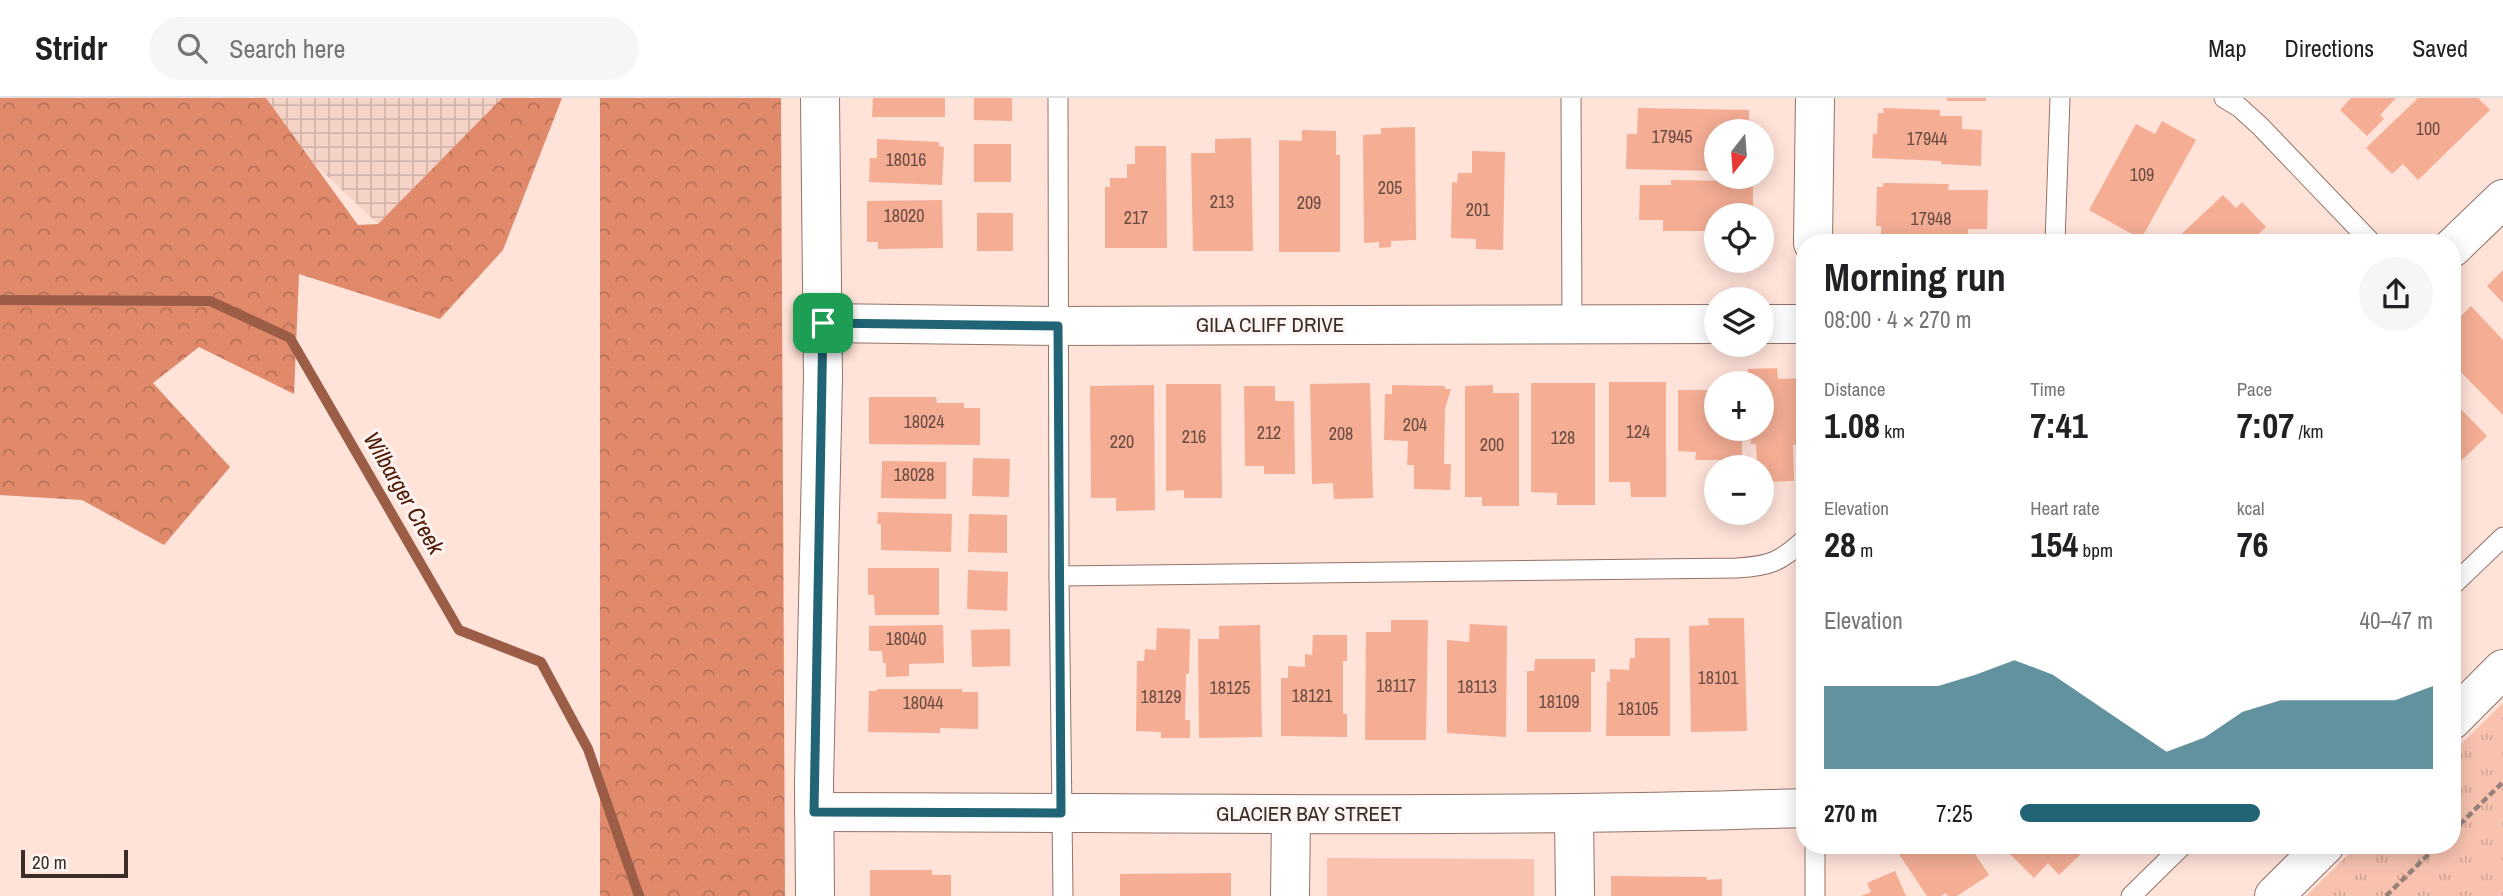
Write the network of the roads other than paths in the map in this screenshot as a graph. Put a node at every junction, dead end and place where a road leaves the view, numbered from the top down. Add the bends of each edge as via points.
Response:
1 (820, 98) edge
2 (1058, 98) edge
3 (1572, 98) edge
4 (1815, 98) edge
5 (2060, 98) edge
6 (2224, 98) edge
7 (2503, 199) edge
8 (1813, 234) edge
9 (2056, 234) edge
10 (2363, 234) edge
11 (2461, 239) edge
12 (823, 323) junction
13 (1572, 324) junction
14 (1704, 324) edge
15 (1774, 324) edge
16 (1796, 324) edge
17 (1058, 326) junction
18 (2503, 537) edge
19 (1796, 547) edge
20 (1059, 576) junction
21 (2461, 577) edge
22 (2503, 669) edge
23 (2461, 711) edge
24 (1796, 808) edge
25 (814, 812) junction
26 (1061, 813) junction
27 (1574, 814) junction
28 (1291, 815) junction
29 (1815, 854) edge
30 (2174, 854) edge
31 (2316, 854) edge
32 (815, 896) edge
33 (1063, 896) edge
34 (1290, 896) edge
35 (1575, 896) edge
36 (1815, 896) edge
37 (2131, 896) edge
38 (2274, 896) edge

1 - 12 street
2 - 17 lane
3 - 13 lane
4 - 8 street
5 - 9 lane
6 - 10 lane via 2260,127
7 - 11 street
12 - 17 street, GILA CLIFF DRIVE
12 - 25 street
13 - 14 street, GILA CLIFF DRIVE
13 - 17 street, GILA CLIFF DRIVE
15 - 16 street
17 - 20 lane
18 - 21 lane
19 - 20 lane via 1777,562 1737,568
20 - 26 lane
22 - 23 street
24 - 27 street, GLACIER BAY STREET
25 - 26 street, GLACIER BAY STREET
25 - 32 street
26 - 28 street, GLACIER BAY STREET
26 - 33 lane
27 - 28 street, GLACIER BAY STREET
27 - 35 street
28 - 34 street
29 - 36 lane
30 - 37 lane
31 - 38 street

